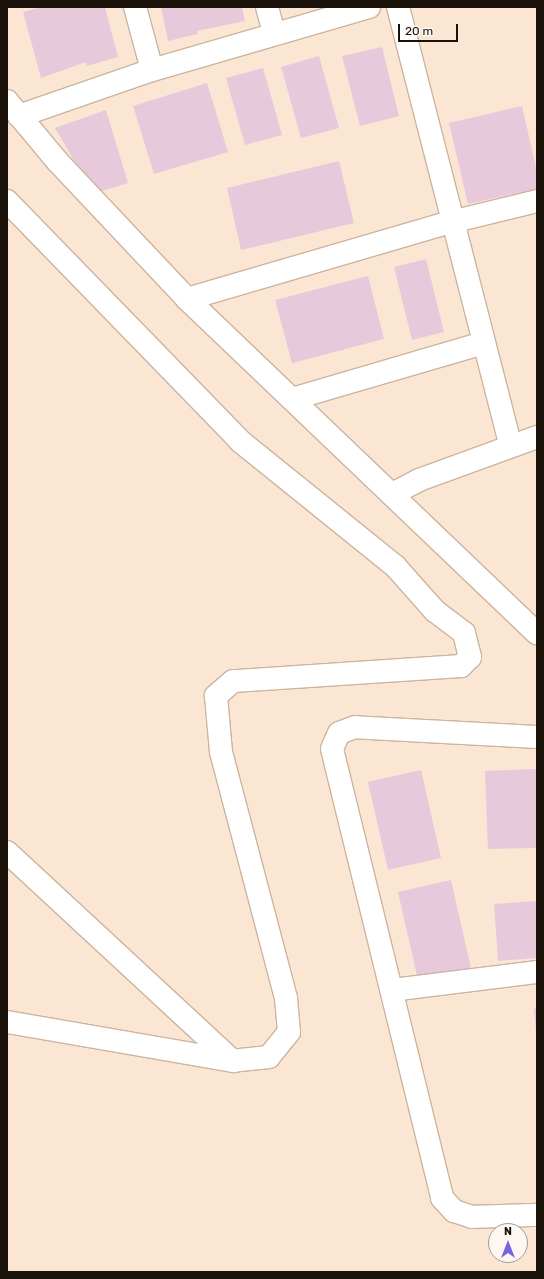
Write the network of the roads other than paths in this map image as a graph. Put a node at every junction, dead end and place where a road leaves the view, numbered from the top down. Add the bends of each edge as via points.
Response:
1 (135, 7) edge
2 (267, 7) edge
3 (369, 7) edge
4 (398, 7) edge
5 (274, 34) junction
6 (152, 70) junction
7 (13, 108) edge
8 (7, 201) edge
9 (537, 201) edge
10 (451, 222) junction
11 (187, 299) junction
12 (483, 343) junction
13 (292, 399) junction
14 (537, 437) edge
15 (510, 444) junction
16 (392, 494) junction
17 (537, 633) edge
18 (537, 737) edge
19 (7, 852) edge
20 (537, 972) edge
21 (392, 990) junction
22 (7, 1022) edge
23 (233, 1061) junction
24 (537, 1215) edge

1 - 6 street
2 - 5 street
3 - 5 street
4 - 10 street
5 - 6 street
6 - 7 street
7 - 11 street via 58,162
8 - 23 street via 240,441 395,566 435,611 464,633 470,657 461,666 233,681 216,696 220,752 286,998 289,1032 269,1057
9 - 10 street
10 - 11 street
10 - 12 street
11 - 13 street
12 - 13 street
12 - 15 street
13 - 16 street
14 - 15 street
15 - 16 street
16 - 17 street
18 - 21 street via 355,727 346,729 334,740 333,760
19 - 23 street
20 - 21 street
21 - 24 street via 442,1198 454,1211 472,1217
22 - 23 street

